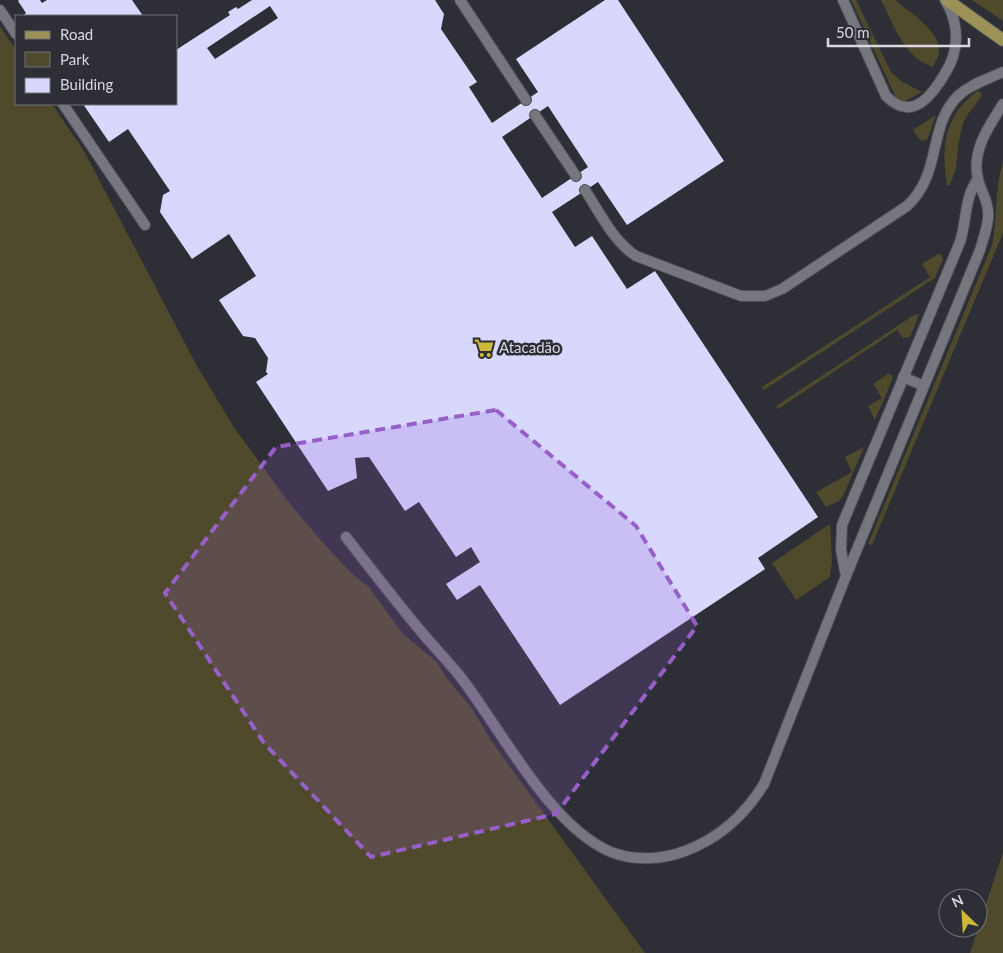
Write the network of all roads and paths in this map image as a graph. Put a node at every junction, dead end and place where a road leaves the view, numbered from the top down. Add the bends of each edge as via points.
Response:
1 (460, 0) edge
2 (843, 0) edge
3 (946, 0) edge
4 (0, 10) edge
5 (15, 32) edge
6 (1003, 40) edge
7 (1003, 72) edge
8 (526, 100) dead end
9 (1003, 104) edge
10 (64, 105) edge
11 (535, 115) dead end
12 (576, 176) dead end
13 (978, 179) junction
14 (585, 190) dead end
15 (145, 225) dead end
16 (904, 377) junction
17 (924, 386) junction
18 (346, 537) dead end
19 (846, 576) junction

1 - 8 lane
2 - 3 lane via 886,96 897,104 910,107 929,98 953,57 955,25
3 - 6 main road
4 - 5 lane
7 - 14 lane via 973,85 952,103 942,122 928,177 907,206 782,290 765,296 741,296 636,256 622,245
9 - 13 lane via 982,138 977,158
10 - 15 lane
11 - 12 lane
13 - 16 lane via 969,194 960,242
13 - 17 lane via 989,212 984,236
16 - 17 lane
16 - 19 lane via 842,525 841,550
17 - 19 lane
18 - 19 lane via 459,676 556,810 598,846 626,857 679,853 713,838 754,800 771,766

